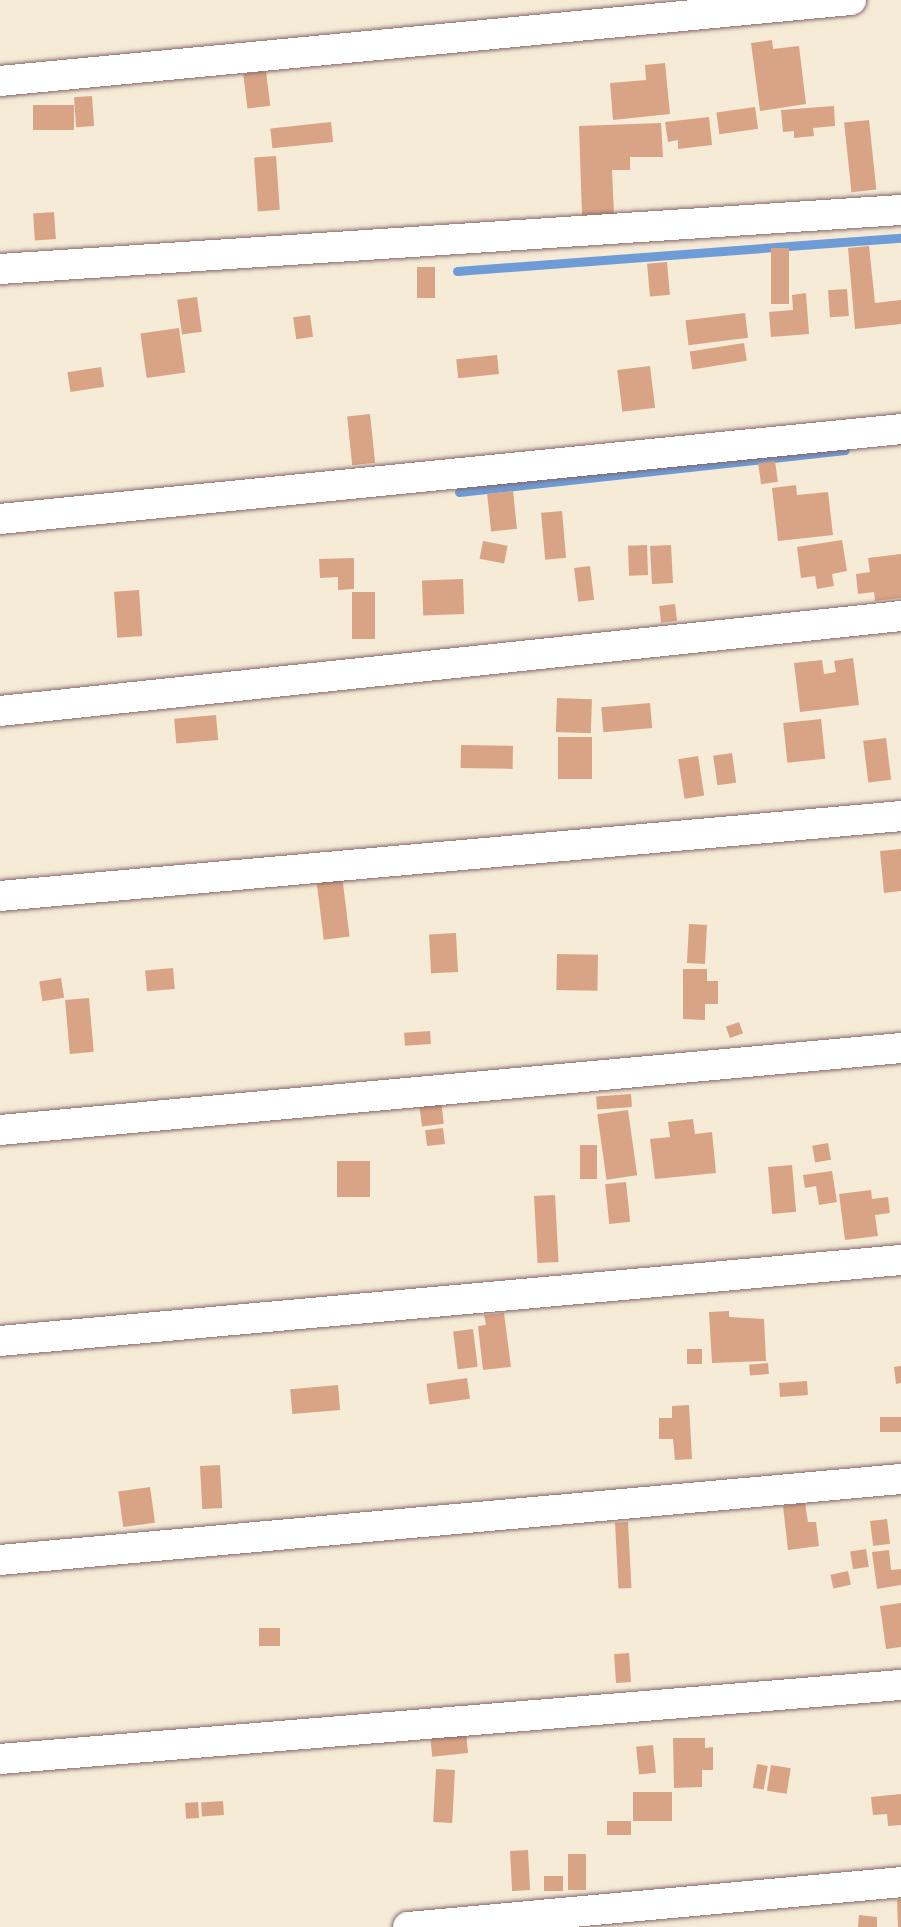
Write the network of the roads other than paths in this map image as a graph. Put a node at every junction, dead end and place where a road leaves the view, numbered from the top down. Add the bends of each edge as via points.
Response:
1 (851, 0) edge
2 (0, 81) edge
3 (901, 210) edge
4 (0, 269) edge
5 (901, 429) edge
6 (0, 519) edge
7 (901, 616) edge
8 (0, 711) edge
9 (901, 816) edge
10 (0, 896) edge
11 (901, 1048) edge
12 (0, 1130) edge
13 (901, 1260) edge
14 (0, 1341) edge
15 (901, 1479) edge
16 (0, 1560) edge
17 (901, 1685) edge
18 (0, 1759) edge
19 (901, 1882) edge
20 (408, 1927) edge

1 - 2 street
3 - 4 street
5 - 6 street
7 - 8 street
9 - 10 street
11 - 12 street
13 - 14 street
15 - 16 street
17 - 18 street
19 - 20 street

